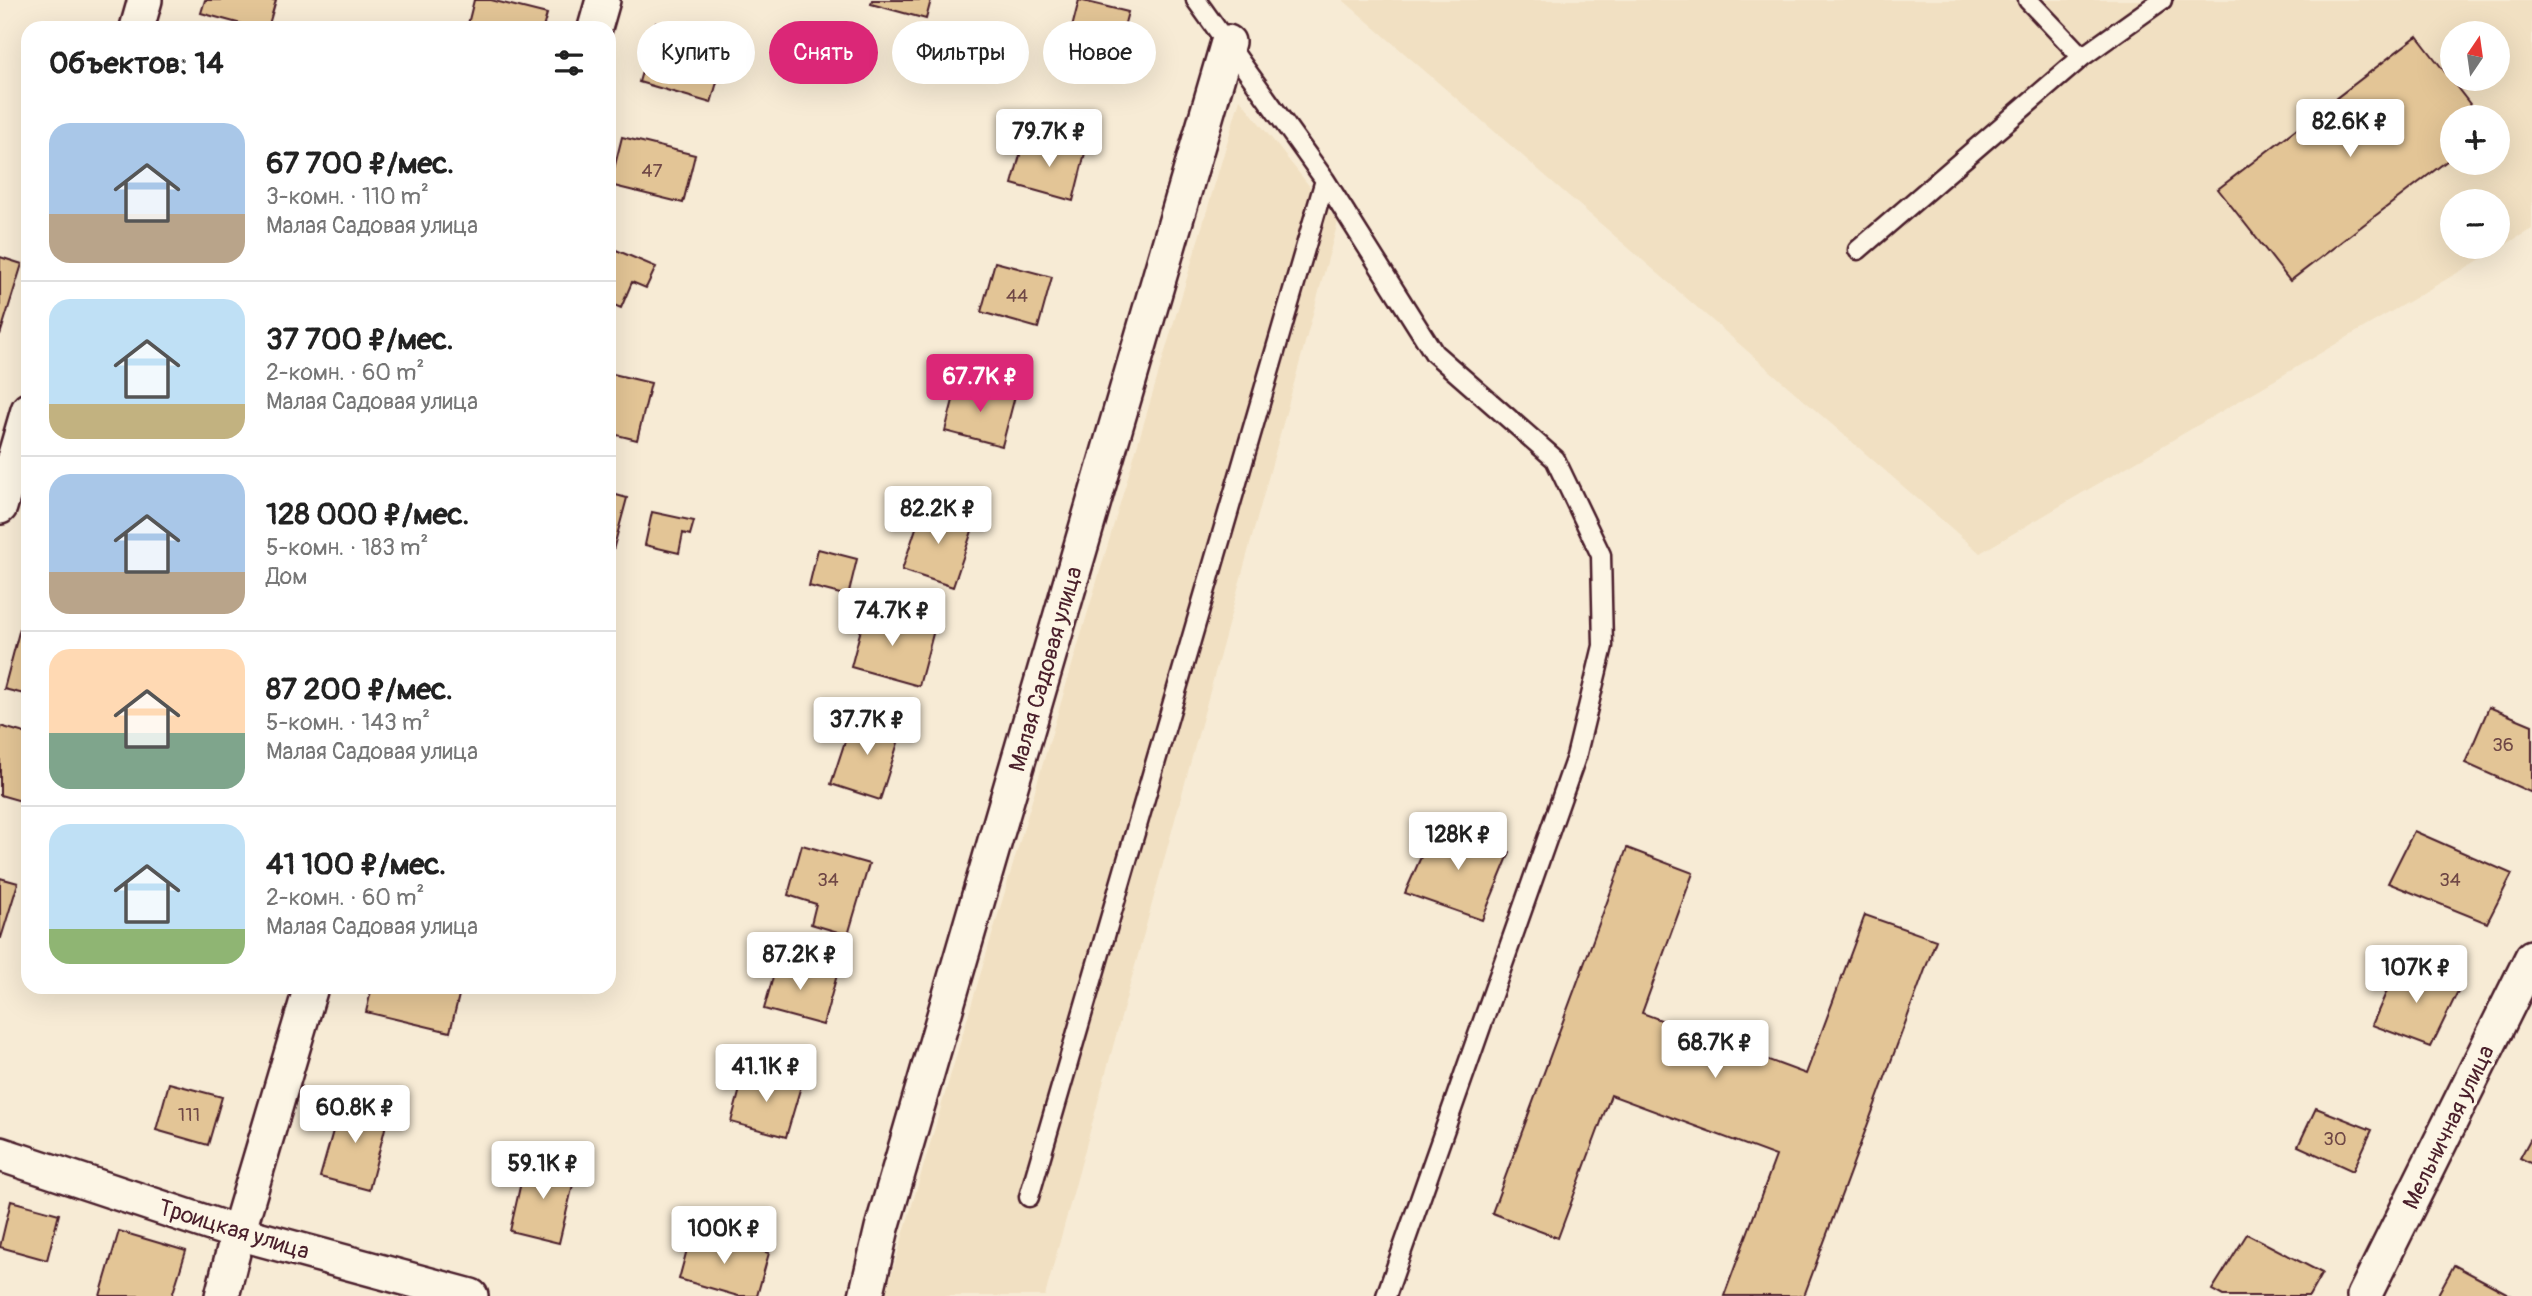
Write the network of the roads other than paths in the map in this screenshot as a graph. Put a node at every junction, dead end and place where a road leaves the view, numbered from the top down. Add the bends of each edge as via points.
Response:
1 (145, 0) edge
2 (603, 0) edge
3 (1196, 0) edge
4 (2028, 0) edge
5 (2162, 0) edge
6 (139, 21) edge
7 (597, 21) edge
8 (1228, 42) junction
9 (2082, 57) junction
10 (1325, 180) junction
11 (1858, 250) dead end
12 (21, 434) edge
13 (0, 508) edge
14 (2532, 957) edge
15 (309, 994) edge
16 (0, 1154) edge
17 (1029, 1197) dead end
18 (238, 1233) junction
19 (222, 1296) edge
20 (471, 1296) edge
21 (866, 1296) edge
22 (1386, 1296) edge
23 (2364, 1296) edge

1 - 6 street
2 - 7 street
3 - 8 lane
4 - 9 lane
5 - 9 lane
8 - 10 lane
8 - 21 street, Малая Садовая улица
9 - 11 lane
10 - 17 lane
10 - 22 lane via 1434,353 1555,458 1601,555 1604,646 1576,757
12 - 13 street
14 - 23 street, Мельничная улица
15 - 18 street
16 - 18 street, Троицкая улица
18 - 19 street
18 - 20 street, Троицкая улица

